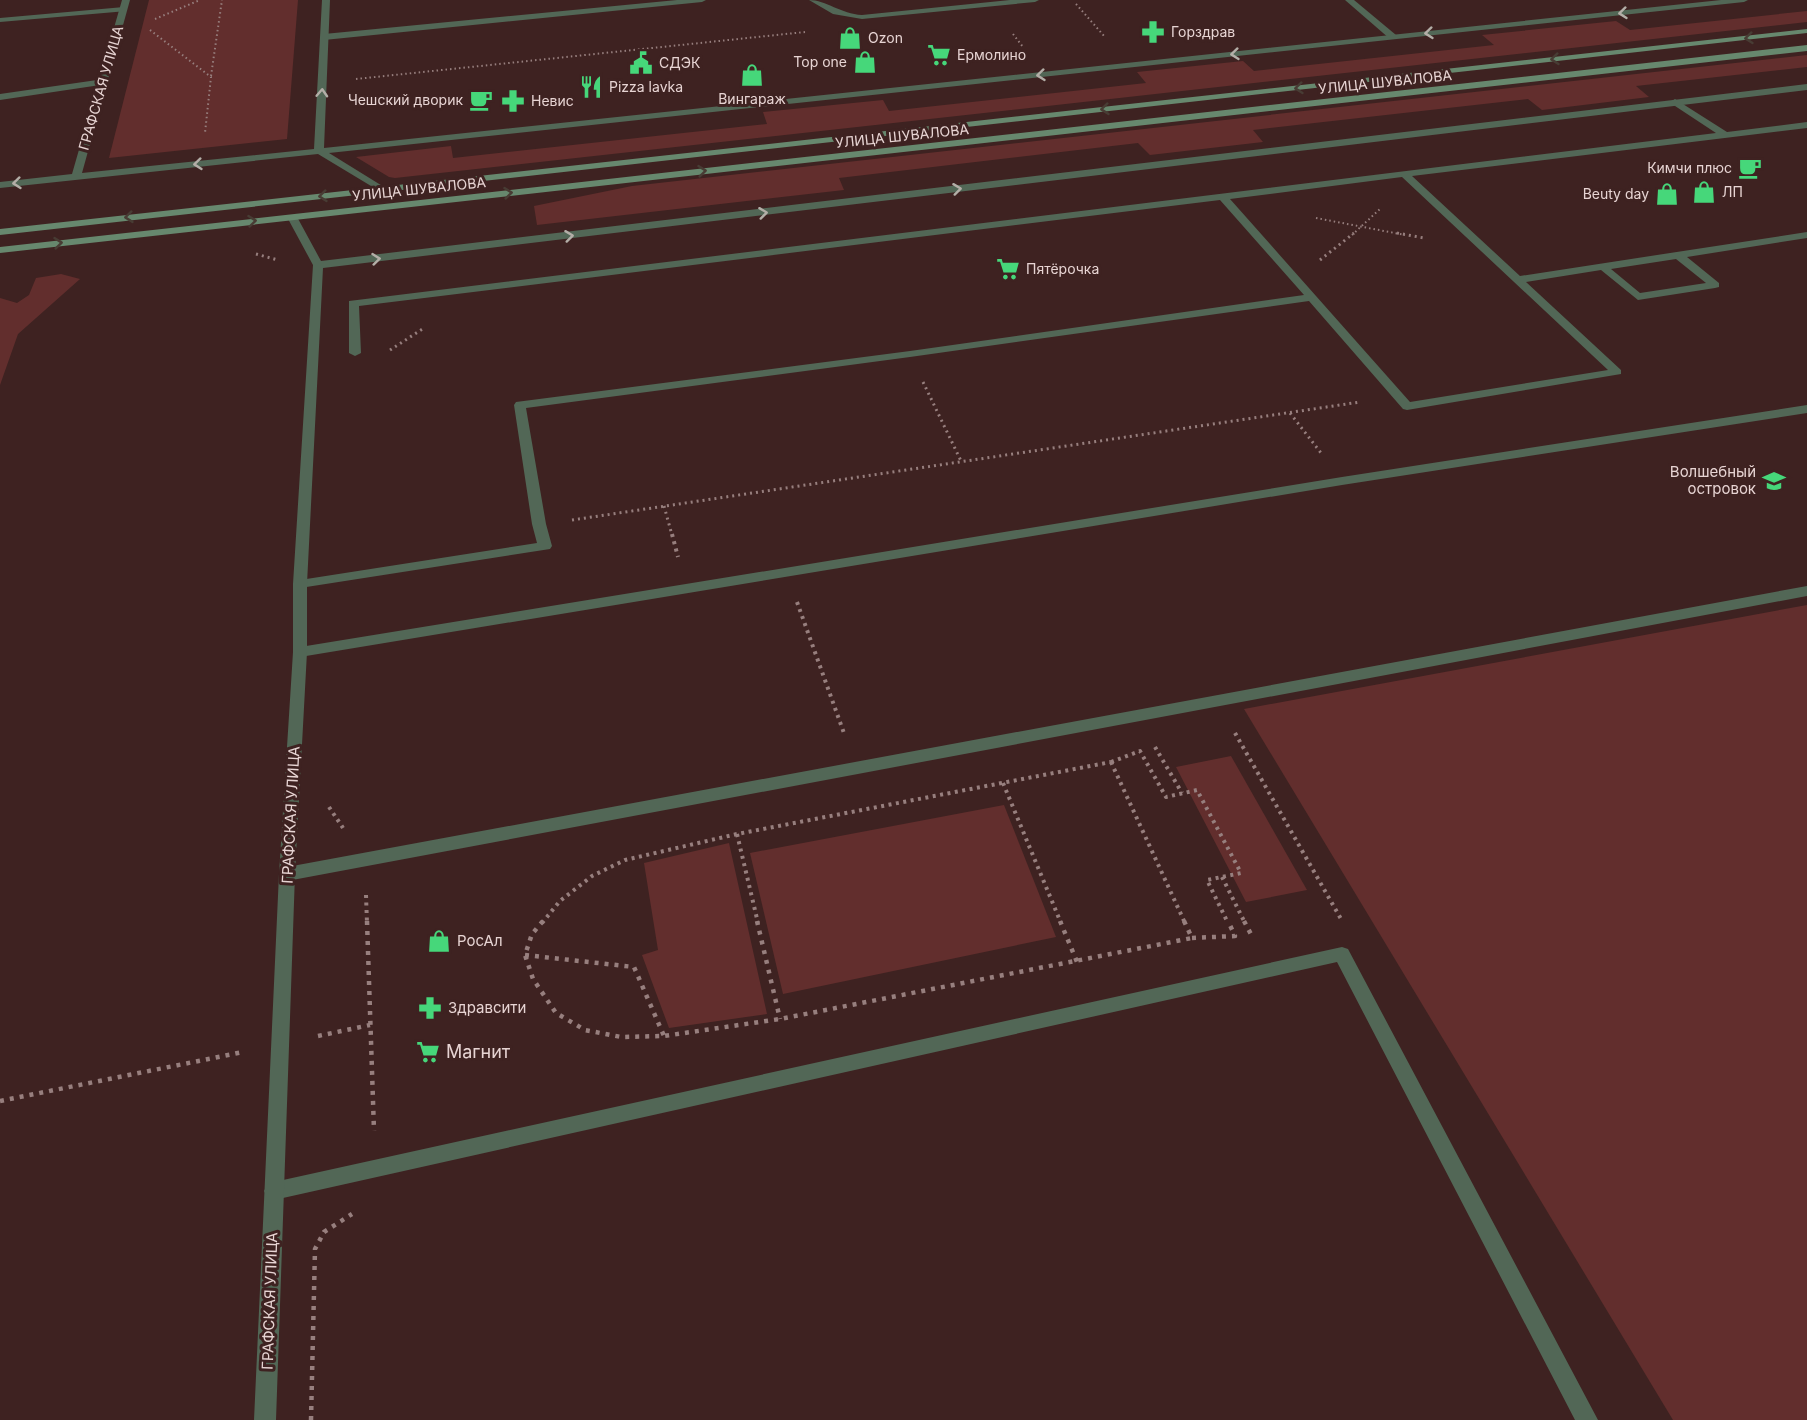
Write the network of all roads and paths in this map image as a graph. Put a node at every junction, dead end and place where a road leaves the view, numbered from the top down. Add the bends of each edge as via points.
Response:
1 (200, 0) edge
2 (222, 0) edge
3 (326, 0) edge
4 (702, 0) edge
5 (813, 0) edge
6 (1035, 0) edge
7 (1349, 0) edge
8 (1744, 0) edge
9 (125, 4) edge
10 (1076, 4) dead end
11 (0, 20) edge
12 (152, 20) dead end
13 (143, 24) dead end
14 (1010, 30) dead end
15 (1807, 31) edge
16 (805, 32) dead end
17 (324, 36) junction
18 (1394, 37) junction
19 (1111, 44) dead end
20 (1024, 48) dead end
21 (1807, 48) edge
22 (211, 77) junction
23 (352, 79) dead end
24 (104, 82) junction
25 (1807, 87) edge
26 (0, 97) edge
27 (1675, 102) junction
28 (1807, 125) edge
29 (1725, 135) junction
30 (204, 141) dead end
31 (319, 151) junction
32 (1405, 175) junction
33 (76, 177) junction
34 (0, 185) edge
35 (381, 189) junction
36 (1223, 196) junction
37 (1384, 205) dead end
38 (292, 217) junction
39 (1310, 217) dead end
40 (1363, 226) junction
41 (0, 232) edge
42 (1807, 235) edge
43 (1432, 240) dead end
44 (0, 249) edge
45 (1678, 255) junction
46 (1319, 261) dead end
47 (318, 266) junction
48 (1603, 267) junction
49 (1518, 280) junction
50 (1312, 297) junction
51 (431, 323) dead end
52 (385, 352) dead end
53 (355, 353) dead end
54 (910, 354) junction
55 (1398, 396) junction
56 (1807, 409) edge
57 (1790, 411) junction
58 (1807, 418) edge
59 (962, 463) junction
60 (603, 516) dead end
61 (300, 584) junction
62 (1807, 591) edge
63 (794, 593) dead end
64 (300, 652) junction
65 (1230, 724) dead end
66 (848, 746) dead end
67 (1111, 762) junction
68 (1003, 783) junction
69 (329, 797) dead end
70 (737, 834) junction
71 (365, 859) junction
72 (287, 874) junction
73 (1222, 877) junction
74 (1332, 925) dead end
75 (1192, 938) junction
76 (525, 955) junction
77 (1077, 962) junction
78 (1269, 971) junction
79 (780, 1019) junction
80 (370, 1026) junction
81 (663, 1036) junction
82 (281, 1044) junction
83 (0, 1101) edge
84 (375, 1168) junction
85 (274, 1191) junction
86 (265, 1420) edge
87 (311, 1420) edge
88 (1587, 1420) edge

1 - 12 path
2 - 22 path
3 - 17 street
4 - 17 street
5 - 6 street via 839,15 862,17
7 - 18 street
8 -> 18 street
9 - 11 street
9 - 24 street, ГРАФСКАЯ УЛИЦА
10 - 19 path
13 - 22 path
14 - 20 path
15 -> 35 street, УЛИЦА ШУВАЛОВА
16 - 23 path
31 -> 17 street
18 -> 31 street
38 -> 21 street, УЛИЦА ШУВАЛОВА
22 - 30 path
24 - 26 street
24 - 33 street, ГРАФСКАЯ УЛИЦА
25 - 27 street
27 - 29 street
47 -> 27 street
28 - 29 street
29 - 32 street
31 -> 33 street
31 - 35 street
32 - 36 street
32 - 49 street
33 -> 34 street
35 -> 41 street, УЛИЦА ШУВАЛОВА
36 - 50 street
36 - 53 street via 353,303
37 - 40 path
44 -> 38 street, УЛИЦА ШУВАЛОВА
38 - 47 street
39 - 40 path
40 - 43 path
40 - 46 path
42 - 45 street
45 - 48 street
45 - 48 street via 1715,285 1638,297
47 - 61 street, ГРАФСКАЯ УЛИЦА
48 - 49 street
49 - 55 street via 1617,372 1407,406
50 - 54 street
50 - 55 street
51 - 52 path
54 - 59 path
54 - 61 street via 520,405 545,546
55 - 59 path
56 - 57 street
57 - 58 street
57 - 64 street
59 - 60 path
61 - 64 street, ГРАФСКАЯ УЛИЦА
62 - 71 street
63 - 66 path
64 - 72 street, ГРАФСКАЯ УЛИЦА
65 - 74 path via 1343,922
67 - 68 path
67 - 73 path via 1140,751 1166,797 1197,790 1241,873
67 - 75 path
68 - 70 path
68 - 77 path
69 - 71 path via 329,809 342,828 364,835
70 - 76 path via 625,860 592,876 560,901 532,934
70 - 79 path
71 - 72 street
71 - 80 path
72 - 82 street, ГРАФСКАЯ УЛИЦА
73 - 75 path via 1207,880 1235,936
73 - 78 path
75 - 77 path
76 - 81 path via 533,979 556,1013 585,1030 621,1037
76 - 81 path via 634,968
77 - 79 path
78 - 84 street
78 - 88 street via 1342,954
79 - 81 path
80 - 82 path
80 - 84 path
82 - 83 path
82 - 85 street, ГРАФСКАЯ УЛИЦА
84 - 85 street
84 - 87 path via 375,1201 324,1232 315,1249
85 - 86 street, ГРАФСКАЯ УЛИЦА

